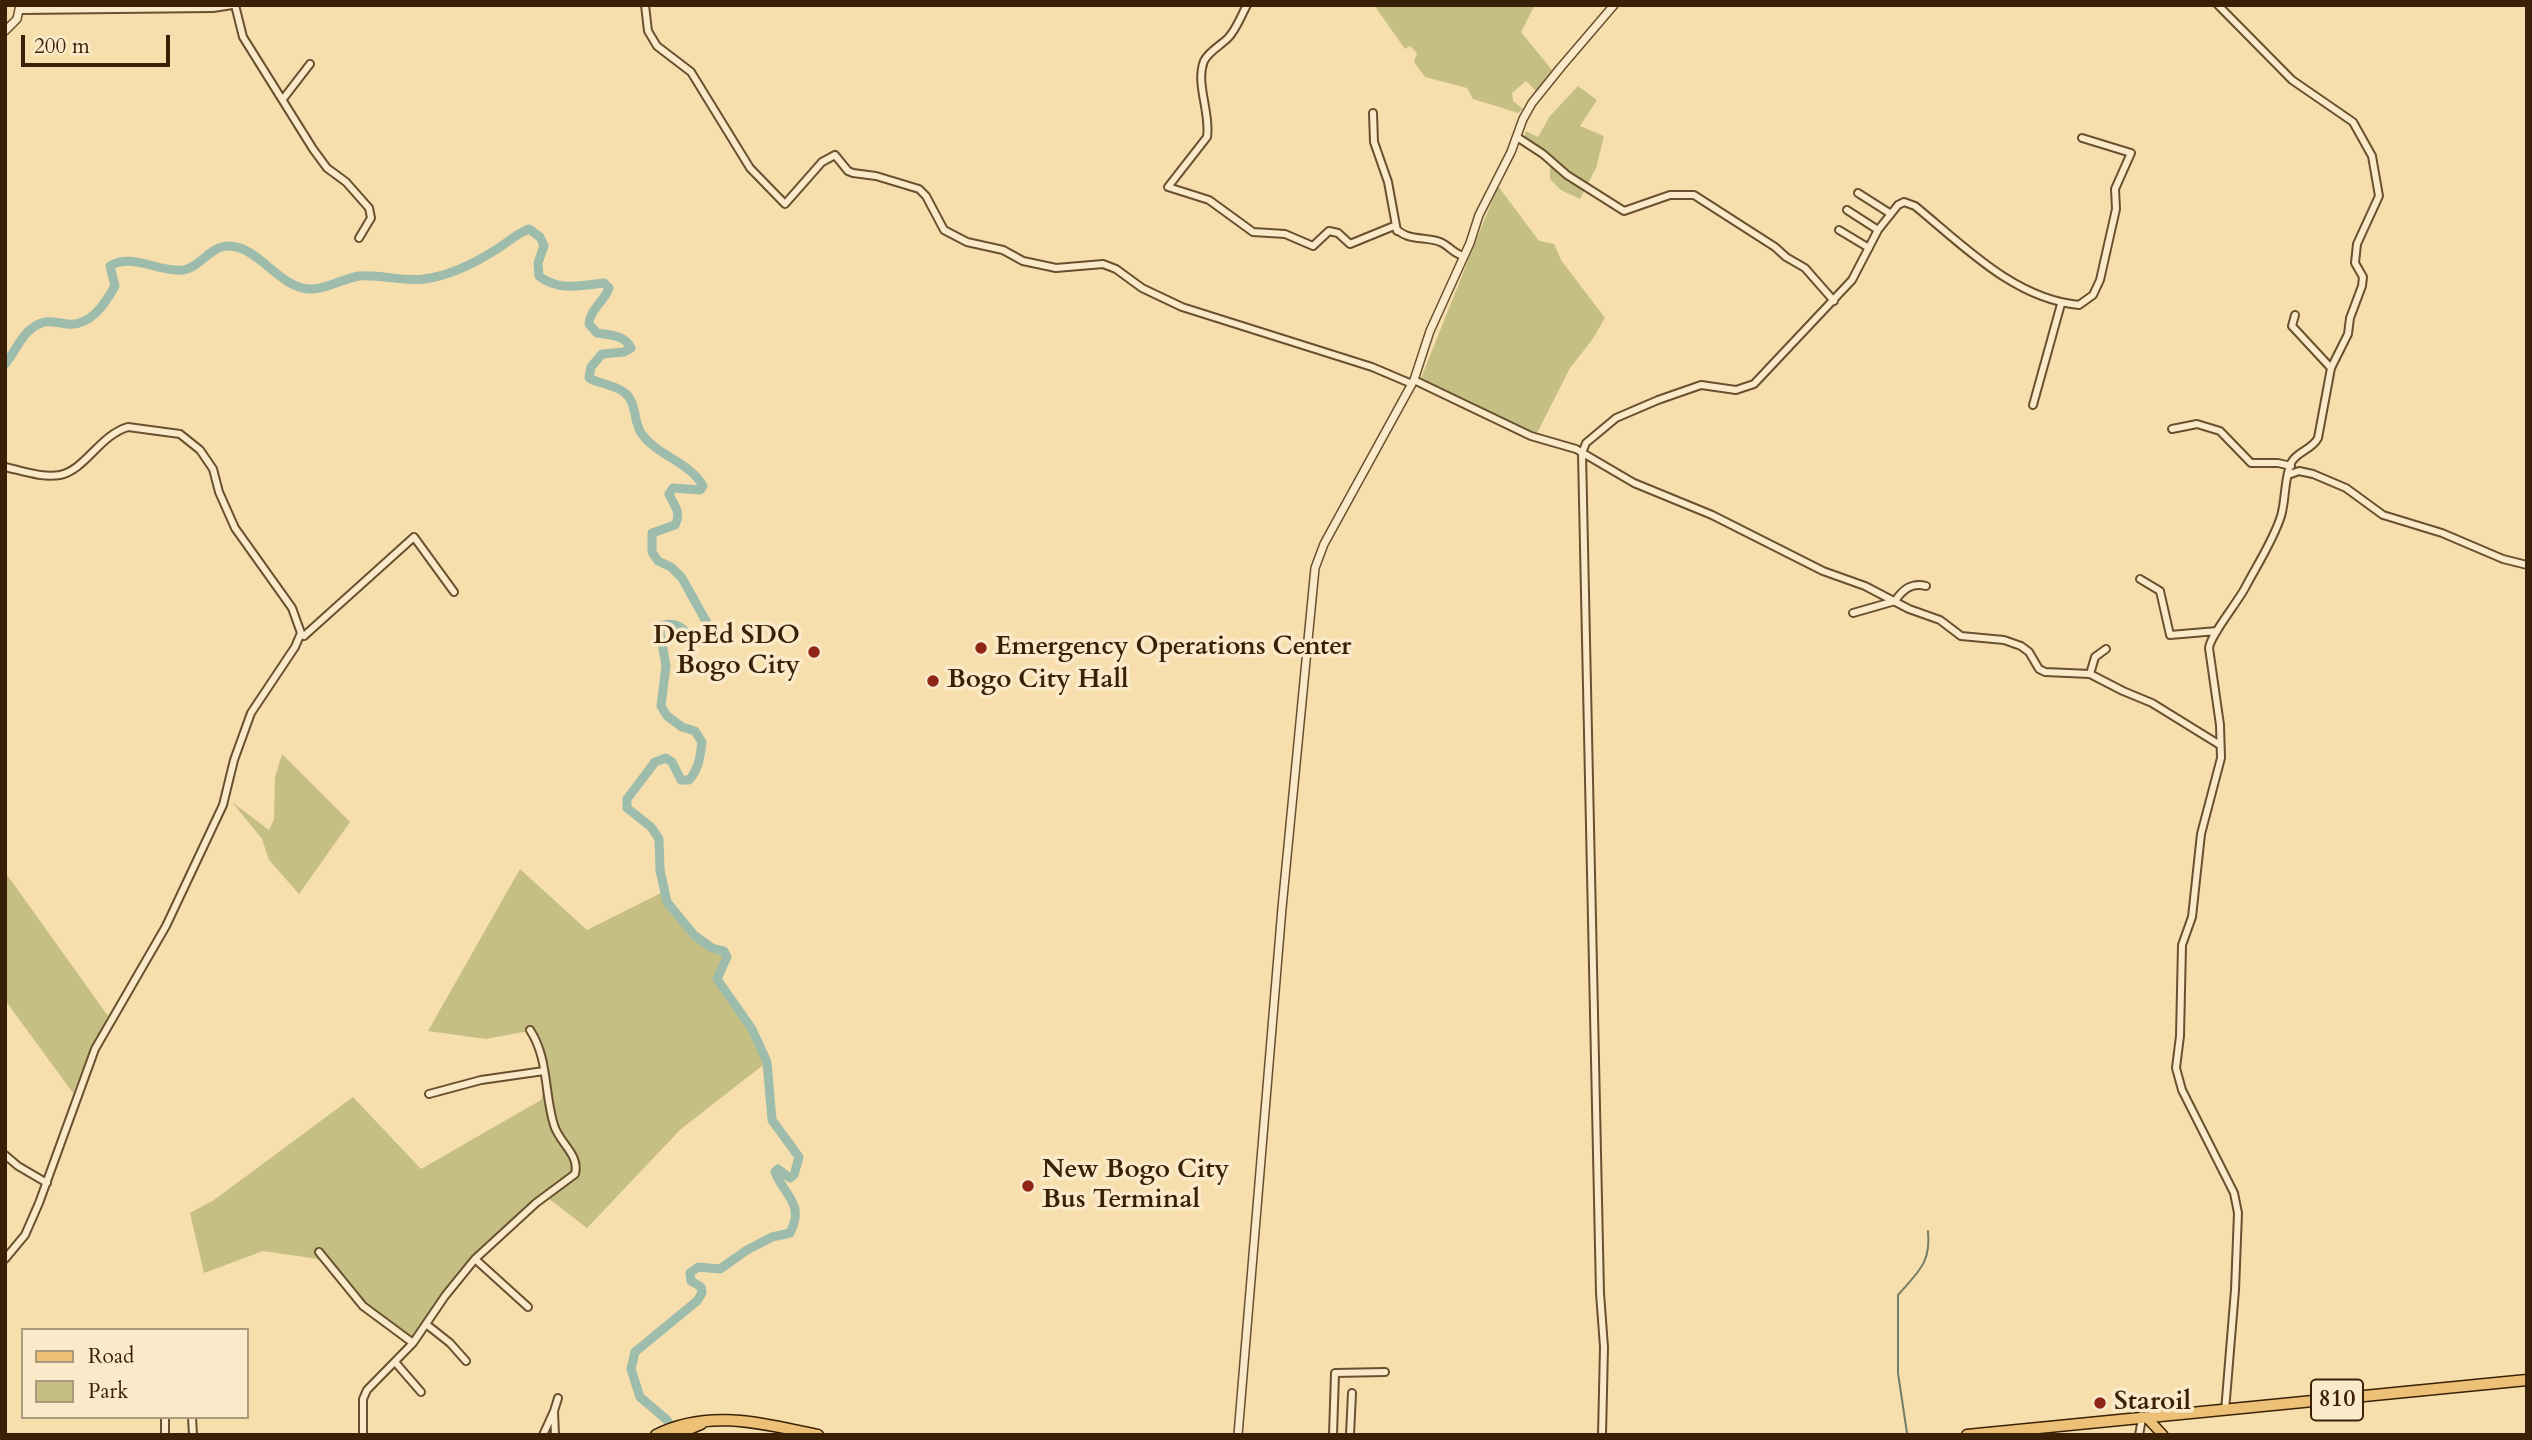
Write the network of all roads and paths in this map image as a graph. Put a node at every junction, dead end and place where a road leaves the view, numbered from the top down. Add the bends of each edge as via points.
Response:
1 (234, 5) edge
2 (645, 5) edge
3 (1247, 5) edge
4 (1614, 5) edge
5 (2218, 5) edge
6 (20, 8) edge
7 (5, 32) edge
8 (310, 64) dead end
9 (283, 99) junction
10 (1373, 113) dead end
11 (1517, 137) junction
12 (2082, 138) dead end
13 (1858, 193) dead end
14 (1847, 210) dead end
15 (1891, 214) junction
16 (1839, 230) dead end
17 (1878, 230) junction
18 (1398, 232) junction
19 (359, 239) dead end
20 (1869, 248) junction
21 (1464, 257) junction
22 (1843, 290) junction
23 (1827, 294) junction
24 (1833, 301) junction
25 (2061, 304) junction
26 (2295, 315) dead end
27 (2331, 368) junction
28 (1413, 382) junction
29 (2033, 405) dead end
30 (2172, 429) dead end
31 (1582, 453) junction
32 (2291, 466) junction
33 (5, 467) edge
34 (2288, 475) junction
35 (2527, 565) edge
36 (2140, 579) dead end
37 (1926, 586) dead end
38 (454, 592) dead end
39 (1895, 601) junction
40 (1853, 613) dead end
41 (2217, 631) junction
42 (301, 633) junction
43 (2106, 649) dead end
44 (2090, 674) junction
45 (2220, 745) junction
46 (530, 1030) dead end
47 (544, 1071) junction
48 (429, 1094) dead end
49 (5, 1155) edge
50 (47, 1183) junction
51 (319, 1252) dead end
52 (5, 1259) edge
53 (475, 1259) junction
54 (528, 1307) dead end
55 (426, 1324) junction
56 (413, 1343) junction
57 (466, 1361) dead end
58 (395, 1362) junction
59 (1385, 1372) dead end
60 (2527, 1380) edge
61 (421, 1392) dead end
62 (1352, 1393) dead end
63 (558, 1398) dead end
64 (554, 1411) junction
65 (2225, 1411) junction
66 (2145, 1419) junction
67 (665, 1433) edge
68 (363, 1435) edge
69 (543, 1435) edge
70 (555, 1435) edge
71 (818, 1435) edge
72 (1238, 1435) edge
73 (1333, 1435) edge
74 (1350, 1435) edge
75 (1602, 1435) edge
76 (1966, 1435) edge
77 (2138, 1435) edge
78 (2163, 1435) edge

1 - 6 street
1 - 9 street via 243,37
2 - 28 street via 648,31 657,46 691,72 750,168 785,204 822,162 835,155 848,171 919,189 944,230 968,242 1056,268 1103,264 1182,307
3 - 18 street via 1230,37 1204,61 1207,137 1168,187 1209,200 1253,232 1285,234 1313,246 1329,231 1350,244 1394,226
4 - 11 street via 1532,103
5 - 27 street via 2292,80 2353,122 2372,156 2379,196 2357,244 2355,263 2363,277 2362,286 2348,334
6 - 7 street
8 - 9 street
9 - 19 street via 327,168 346,182 372,213
10 - 18 street via 1374,142
11 - 21 street
11 - 23 street via 1624,211 1670,195 1693,195 1805,268
12 - 25 street via 2131,153 2115,188 2116,209 2100,280 2093,295 2079,305
13 - 15 street
14 - 17 street
15 - 17 street
15 - 25 street via 1904,202 1915,206 1993,272
16 - 20 street
17 - 20 street
18 - 21 street via 1439,241
20 - 22 street
21 - 28 street via 1430,331
22 - 23 street
22 - 24 street
23 - 24 street
24 - 31 street via 1754,384 1736,390 1701,385 1658,400 1616,418 1586,443
25 - 29 street
26 - 27 street via 2292,326
27 - 32 street via 2318,438
28 - 31 street via 1531,436
28 - 72 street via 1315,568
30 - 32 street via 2197,424 2220,431 2251,463
31 - 39 street via 1809,565
31 - 75 street via 1604,1347
32 - 34 street
33 - 42 street via 58,475 73,469 106,438 128,427 180,434 207,459 235,528 292,608
34 - 35 street via 2299,471 2312,474 2346,488 2383,515
34 - 41 street via 2280,520
36 - 41 street via 2160,591 2170,635
37 - 39 street via 1912,585
38 - 42 street via 414,537 304,636
39 - 40 street
39 - 44 street via 1940,620 1961,636 2021,646 2045,672
41 - 45 street via 2208,648
42 - 50 street via 251,713 223,805 166,926 95,1049
43 - 44 street via 2095,657
44 - 45 street via 2152,703
45 - 65 street via 2221,758 2201,834 2192,917 2182,945 2176,1068 2182,1090 2234,1193 2238,1213
46 - 47 street
47 - 48 street via 481,1080
47 - 53 street via 554,1126 575,1157 575,1174
49 - 50 street
50 - 52 street via 25,1235
51 - 56 street via 363,1306
53 - 54 street
53 - 55 street
55 - 56 street
55 - 57 street
56 - 58 street
58 - 61 street
58 - 68 street via 364,1394
59 - 73 street via 1335,1373
60 - 65 highway, 810
62 - 74 street
63 - 64 street
64 - 69 street
64 - 70 street
65 - 66 highway, 810
66 - 76 highway, 810
66 - 77 street
66 - 78 main road
67 - 71 highway via 708,1420 747,1420

